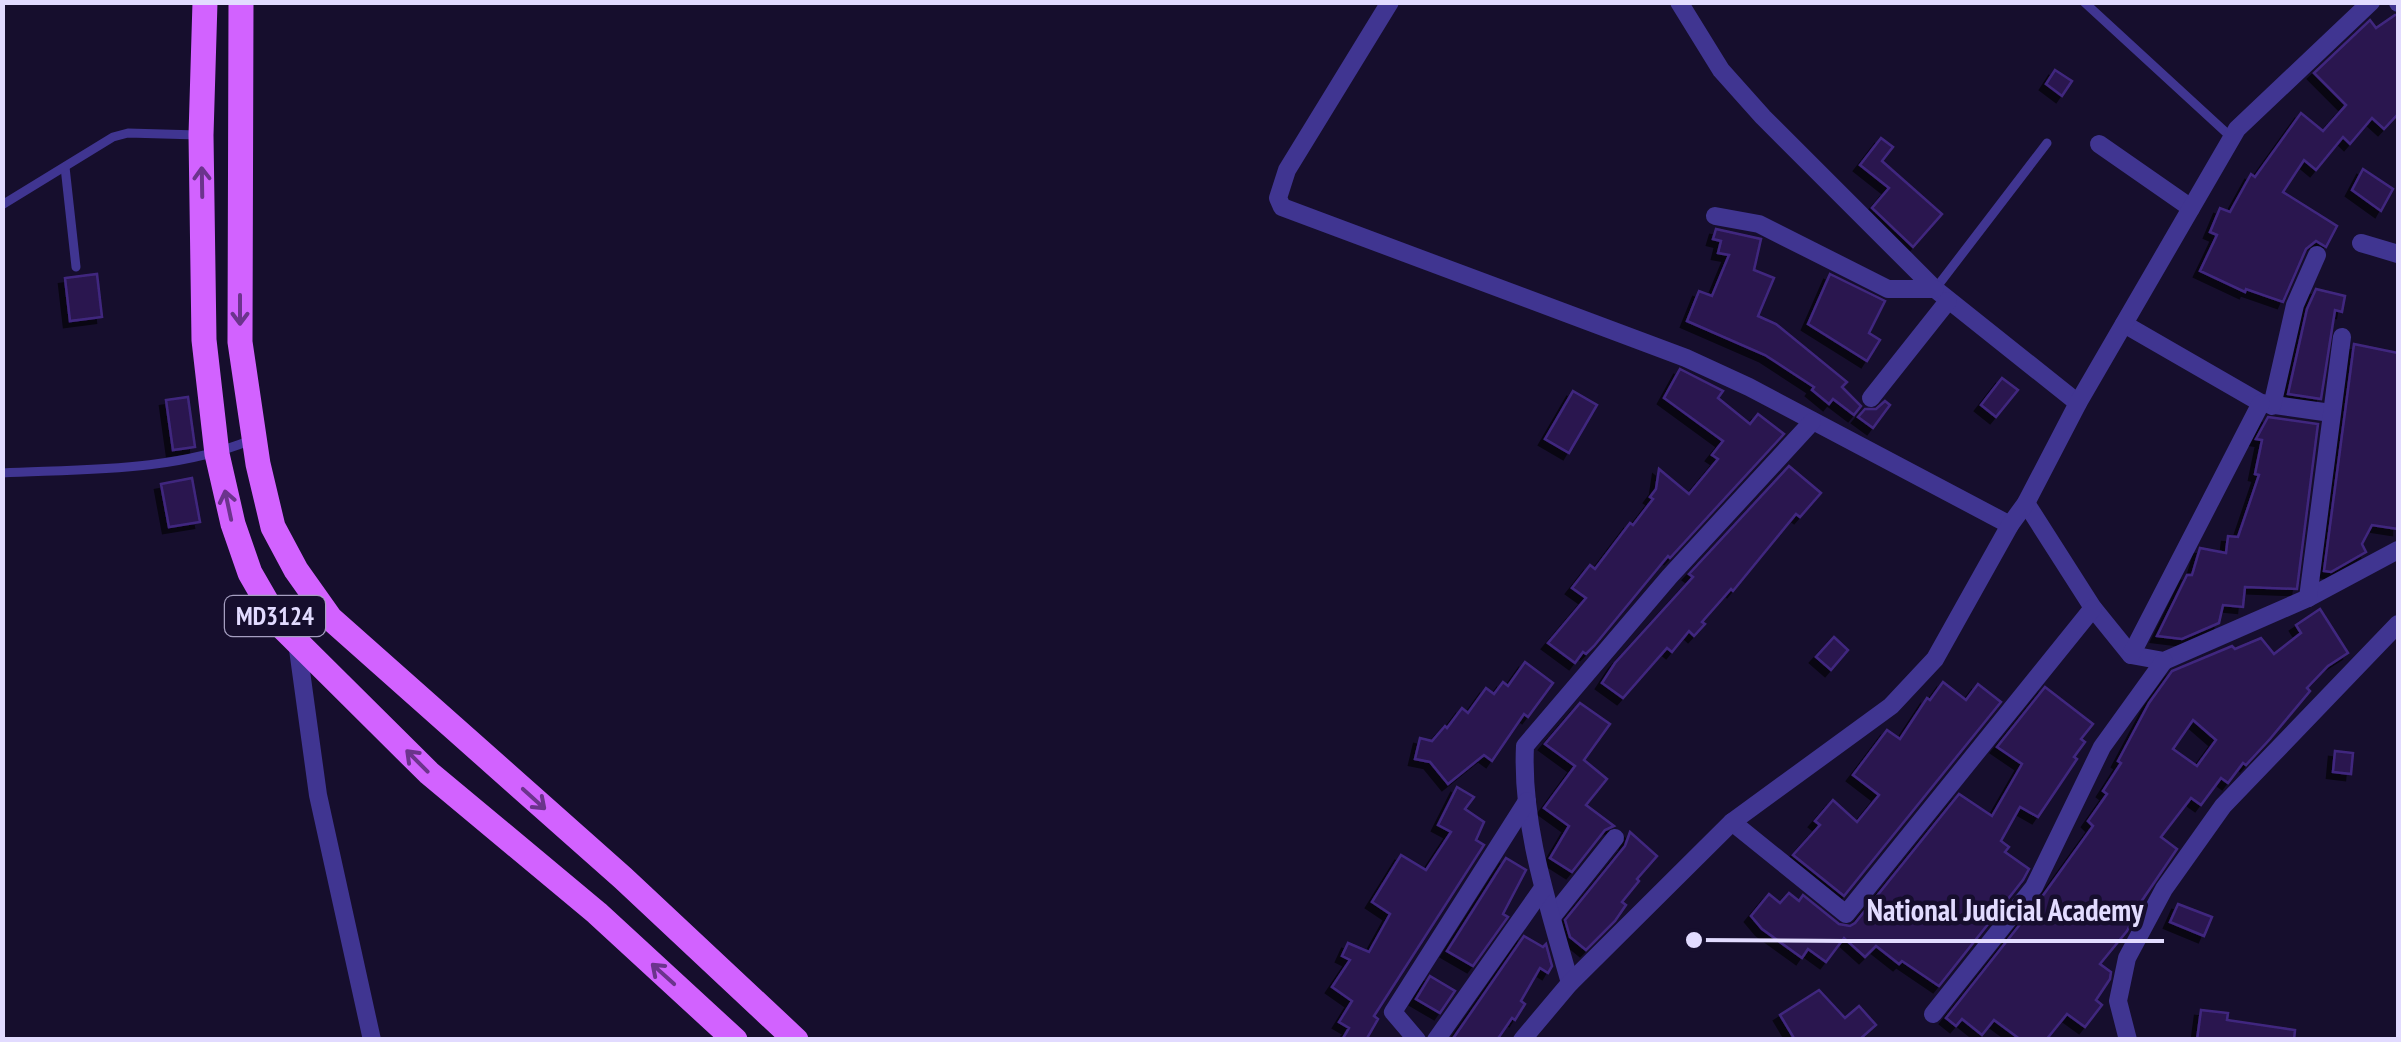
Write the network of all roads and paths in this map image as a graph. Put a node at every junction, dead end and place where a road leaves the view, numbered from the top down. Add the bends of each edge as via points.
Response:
1 (205, 2) edge
2 (241, 2) edge
3 (1390, 2) edge
4 (1679, 2) edge
5 (2084, 2) edge
6 (2371, 2) edge
7 (201, 135) junction
8 (2232, 138) junction
9 (2047, 143) dead end
10 (2100, 144) dead end
11 (65, 167) junction
12 (2, 205) edge
13 (2192, 208) junction
14 (1714, 216) dead end
15 (2360, 242) dead end
16 (2398, 254) edge
17 (2316, 255) dead end
18 (76, 267) dead end
19 (1942, 295) junction
20 (2124, 324) junction
21 (2342, 337) dead end
22 (1871, 398) dead end
23 (2078, 403) junction
24 (2266, 404) junction
25 (2331, 412) junction
26 (1812, 422) junction
27 (254, 439) junction
28 (217, 454) junction
29 (2, 473) edge
30 (2026, 503) junction
31 (2010, 525) junction
32 (2398, 549) edge
33 (2308, 598) junction
34 (2092, 608) junction
35 (2398, 624) edge
36 (296, 642) junction
37 (2131, 655) junction
38 (2164, 661) junction
39 (1527, 800) junction
40 (1732, 822) junction
41 (1615, 838) dead end
42 (1543, 888) junction
43 (1552, 917) junction
44 (1570, 983) junction
45 (1933, 1014) dead end
46 (372, 1040) edge
47 (735, 1040) edge
48 (796, 1040) edge
49 (1417, 1040) edge
50 (1436, 1040) edge
51 (1522, 1040) edge
52 (2128, 1040) edge

1 - 7 main road, MD3124
2 -> 27 main road, MD3124 via 240,342
3 - 26 street via 1287,170 1278,198 1282,206 1686,358
4 - 19 street via 1744,97
5 - 8 lane
6 - 8 street
7 - 11 lane via 128,133
28 -> 7 main road, MD3124 via 204,340
8 - 13 street
9 - 19 lane
10 - 13 street
11 - 12 lane
11 - 18 lane
13 - 20 street
14 - 19 street via 1759,224 1888,288
15 - 16 street
17 - 24 street
19 - 22 street
19 - 23 street
20 - 23 street
20 - 24 street
21 - 25 street
23 - 30 street
24 - 25 street
24 - 37 street
25 - 33 street
26 - 31 street
26 - 39 street via 1525,746
27 - 28 lane
27 -> 48 main road, MD3124 via 273,527 330,618
28 - 29 lane via 140,466
36 -> 28 main road, MD3124 via 250,573
30 - 31 street
30 - 34 street
31 - 40 street via 1935,659 1891,706
32 - 33 street
33 - 38 street
34 - 37 street
34 - 40 street via 1846,914
35 - 52 street via 2223,806 2164,890 2128,958 2118,1002
36 - 46 street via 318,795
47 -> 36 main road, MD3124 via 429,773
37 - 38 street
38 - 45 street via 2102,747 2034,887
39 - 42 street
39 - 49 street via 1393,1012
40 - 44 street
41 - 43 street
42 - 43 street
42 - 50 street
43 - 44 street
44 - 51 street

